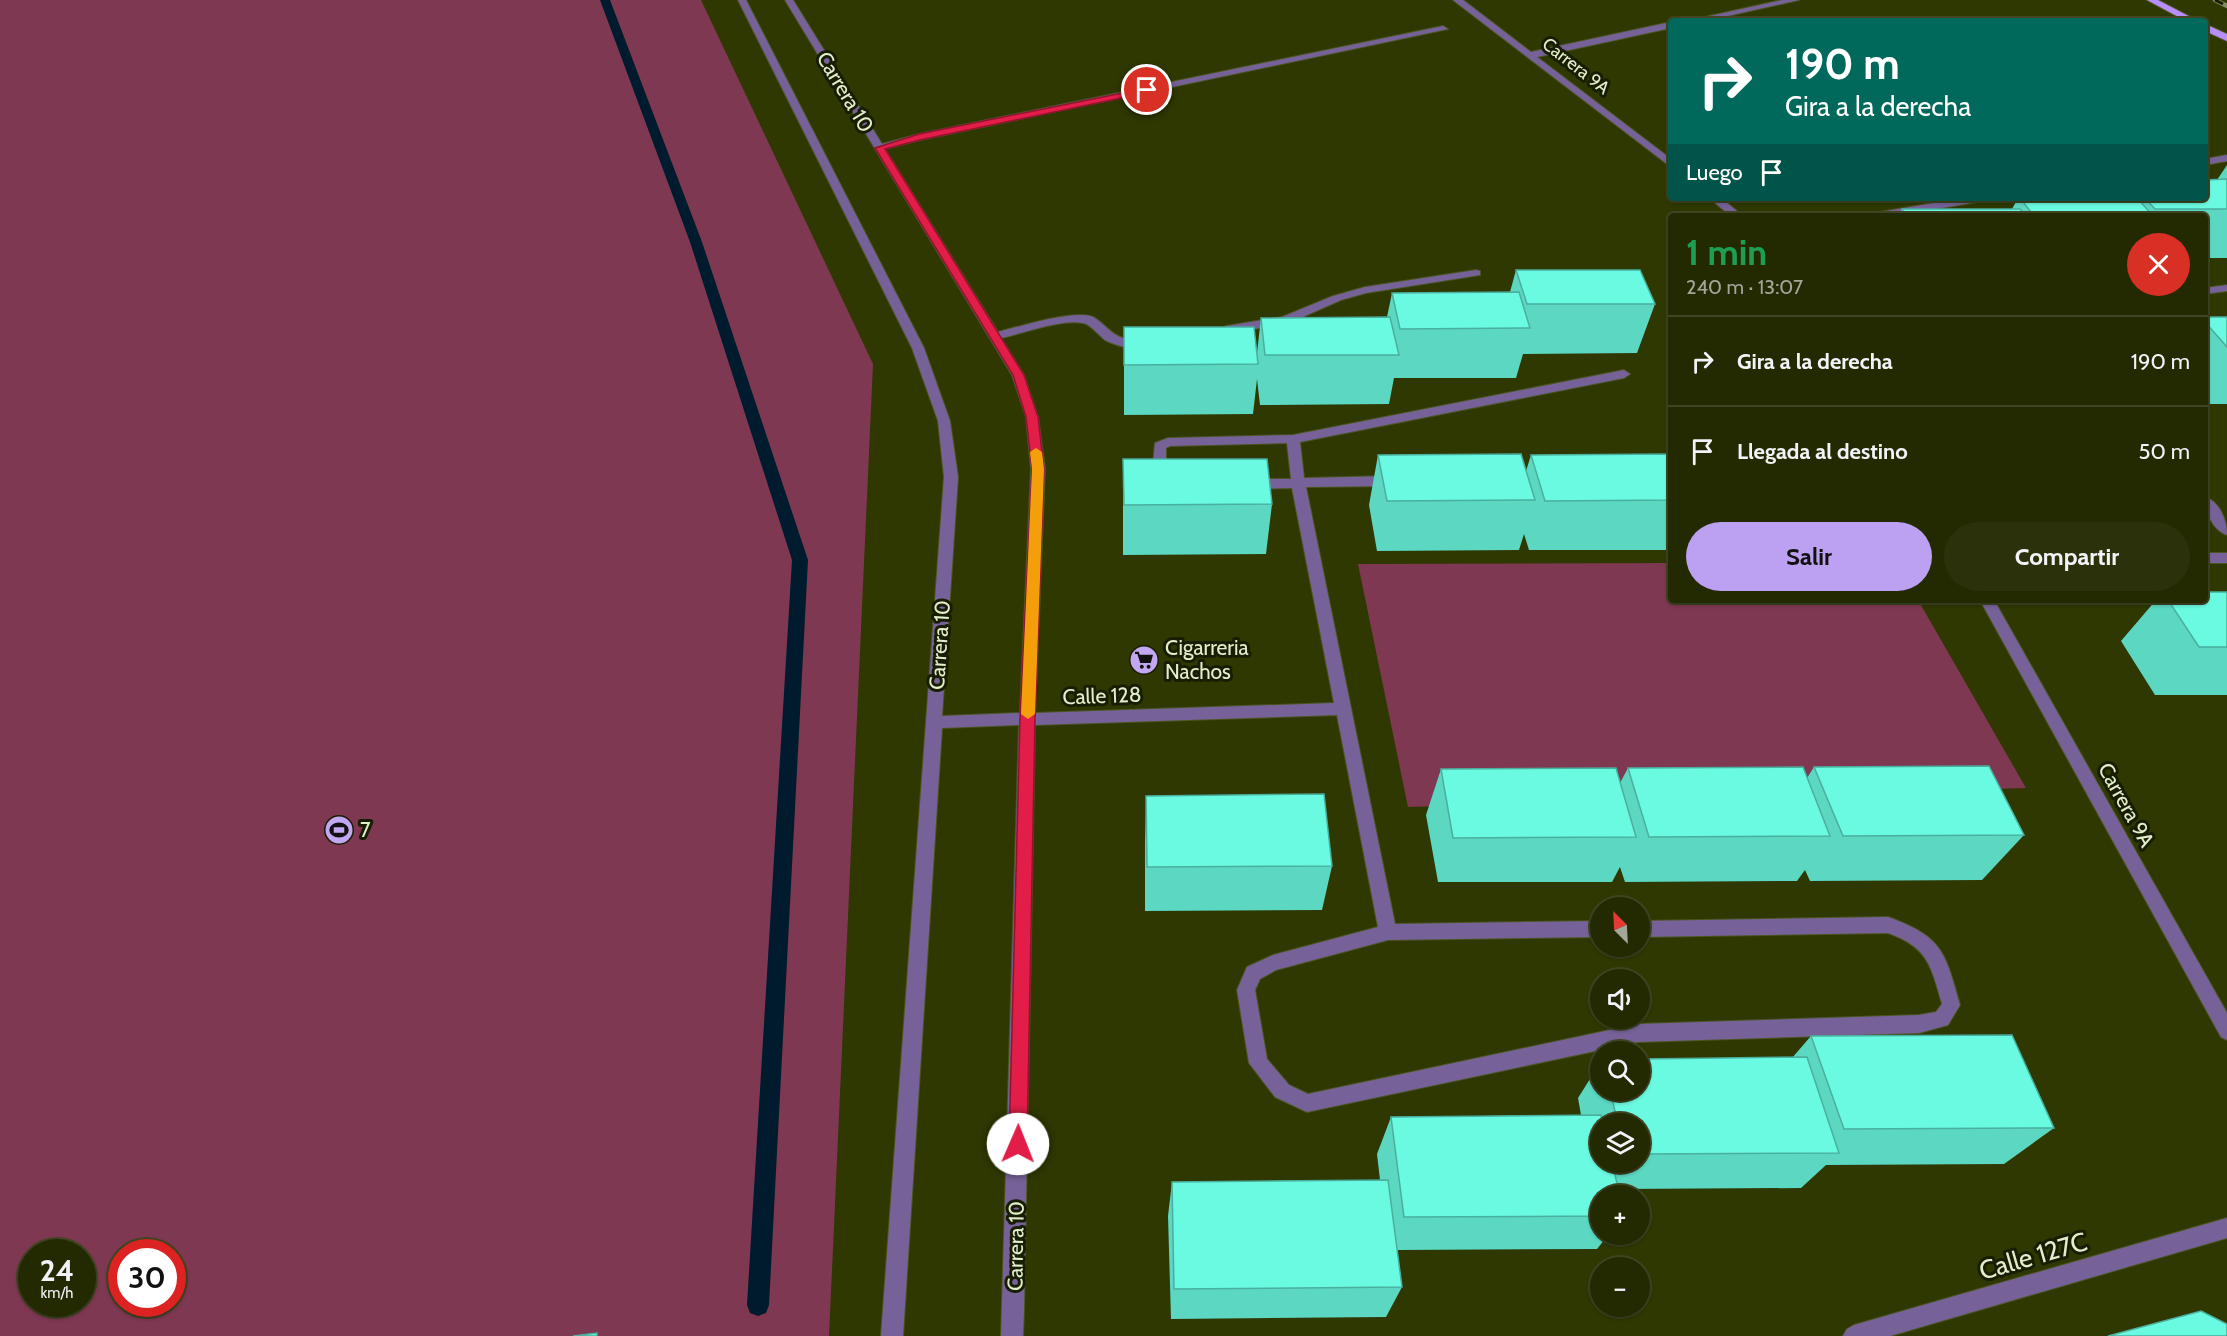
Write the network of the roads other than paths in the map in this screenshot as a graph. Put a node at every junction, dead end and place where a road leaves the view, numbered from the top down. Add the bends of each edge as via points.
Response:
1 (742, 0) edge
2 (789, 0) edge
3 (1457, 0) edge
4 (1795, 0) edge
5 (2151, 0) edge
6 (1707, 18) edge
7 (2187, 18) edge
8 (1668, 26) edge
9 (2208, 28) edge
10 (1443, 29) dead end
11 (2227, 38) edge
12 (1531, 55) junction
13 (879, 148) junction
14 (2227, 158) edge
15 (2208, 161) edge
16 (1668, 162) edge
17 (1718, 201) edge
18 (1965, 201) edge
19 (1734, 213) edge
20 (1892, 213) edge
21 (1476, 273) dead end
22 (2227, 288) edge
23 (2208, 291) edge
24 (1216, 332) edge
25 (994, 336) junction
26 (1158, 341) edge
27 (1624, 374) dead end
28 (1293, 440) junction
29 (1403, 480) edge
30 (1298, 483) junction
31 (1242, 484) edge
32 (1175, 487) edge
33 (2208, 506) edge
34 (2227, 530) edge
35 (2208, 558) edge
36 (2227, 558) edge
37 (1989, 603) edge
38 (1343, 709) junction
39 (1028, 719) junction
40 (935, 722) junction
41 (1590, 929) edge
42 (1650, 929) edge
43 (1388, 932) junction
44 (2227, 1031) edge
45 (2227, 1228) edge
46 (892, 1336) edge
47 (1011, 1336) edge
48 (1854, 1336) edge

1 - 40 street, Carrera 10 via 918,348 944,421 951,477
2 - 13 street, Carrera 10
3 - 12 street, Carrera 9A
4 - 6 street
5 - 7 main road
8 - 12 street
9 - 11 main road
10 - 13 street
12 - 16 street, Carrera 9A
13 - 25 street, Carrera 10
14 - 15 street
17 - 19 street
18 - 20 street
21 - 24 street via 1365,290 1337,297 1285,320
22 - 23 street
25 - 26 street via 1068,319 1089,320 1109,337 1124,343
25 - 39 street, Carrera 10 via 1018,375 1032,417 1038,469
27 - 28 street
28 - 30 street
28 - 32 street via 1168,442 1160,446 1159,475
29 - 30 street
30 - 31 street
30 - 38 street
33 - 34 street
35 - 36 street
37 - 44 street, Carrera 9A
38 - 39 street, Calle 128
38 - 43 street
39 - 40 street, Calle 128
39 - 47 street, Carrera 10
40 - 46 street, Carrera 10
41 - 43 street
42 - 43 street via 1887,925 1913,933 1935,951 1951,1005 1942,1019 1919,1024 1638,1033 1307,1103 1282,1091 1258,1063 1246,990 1253,973 1273,963
45 - 48 street, Calle 127C

